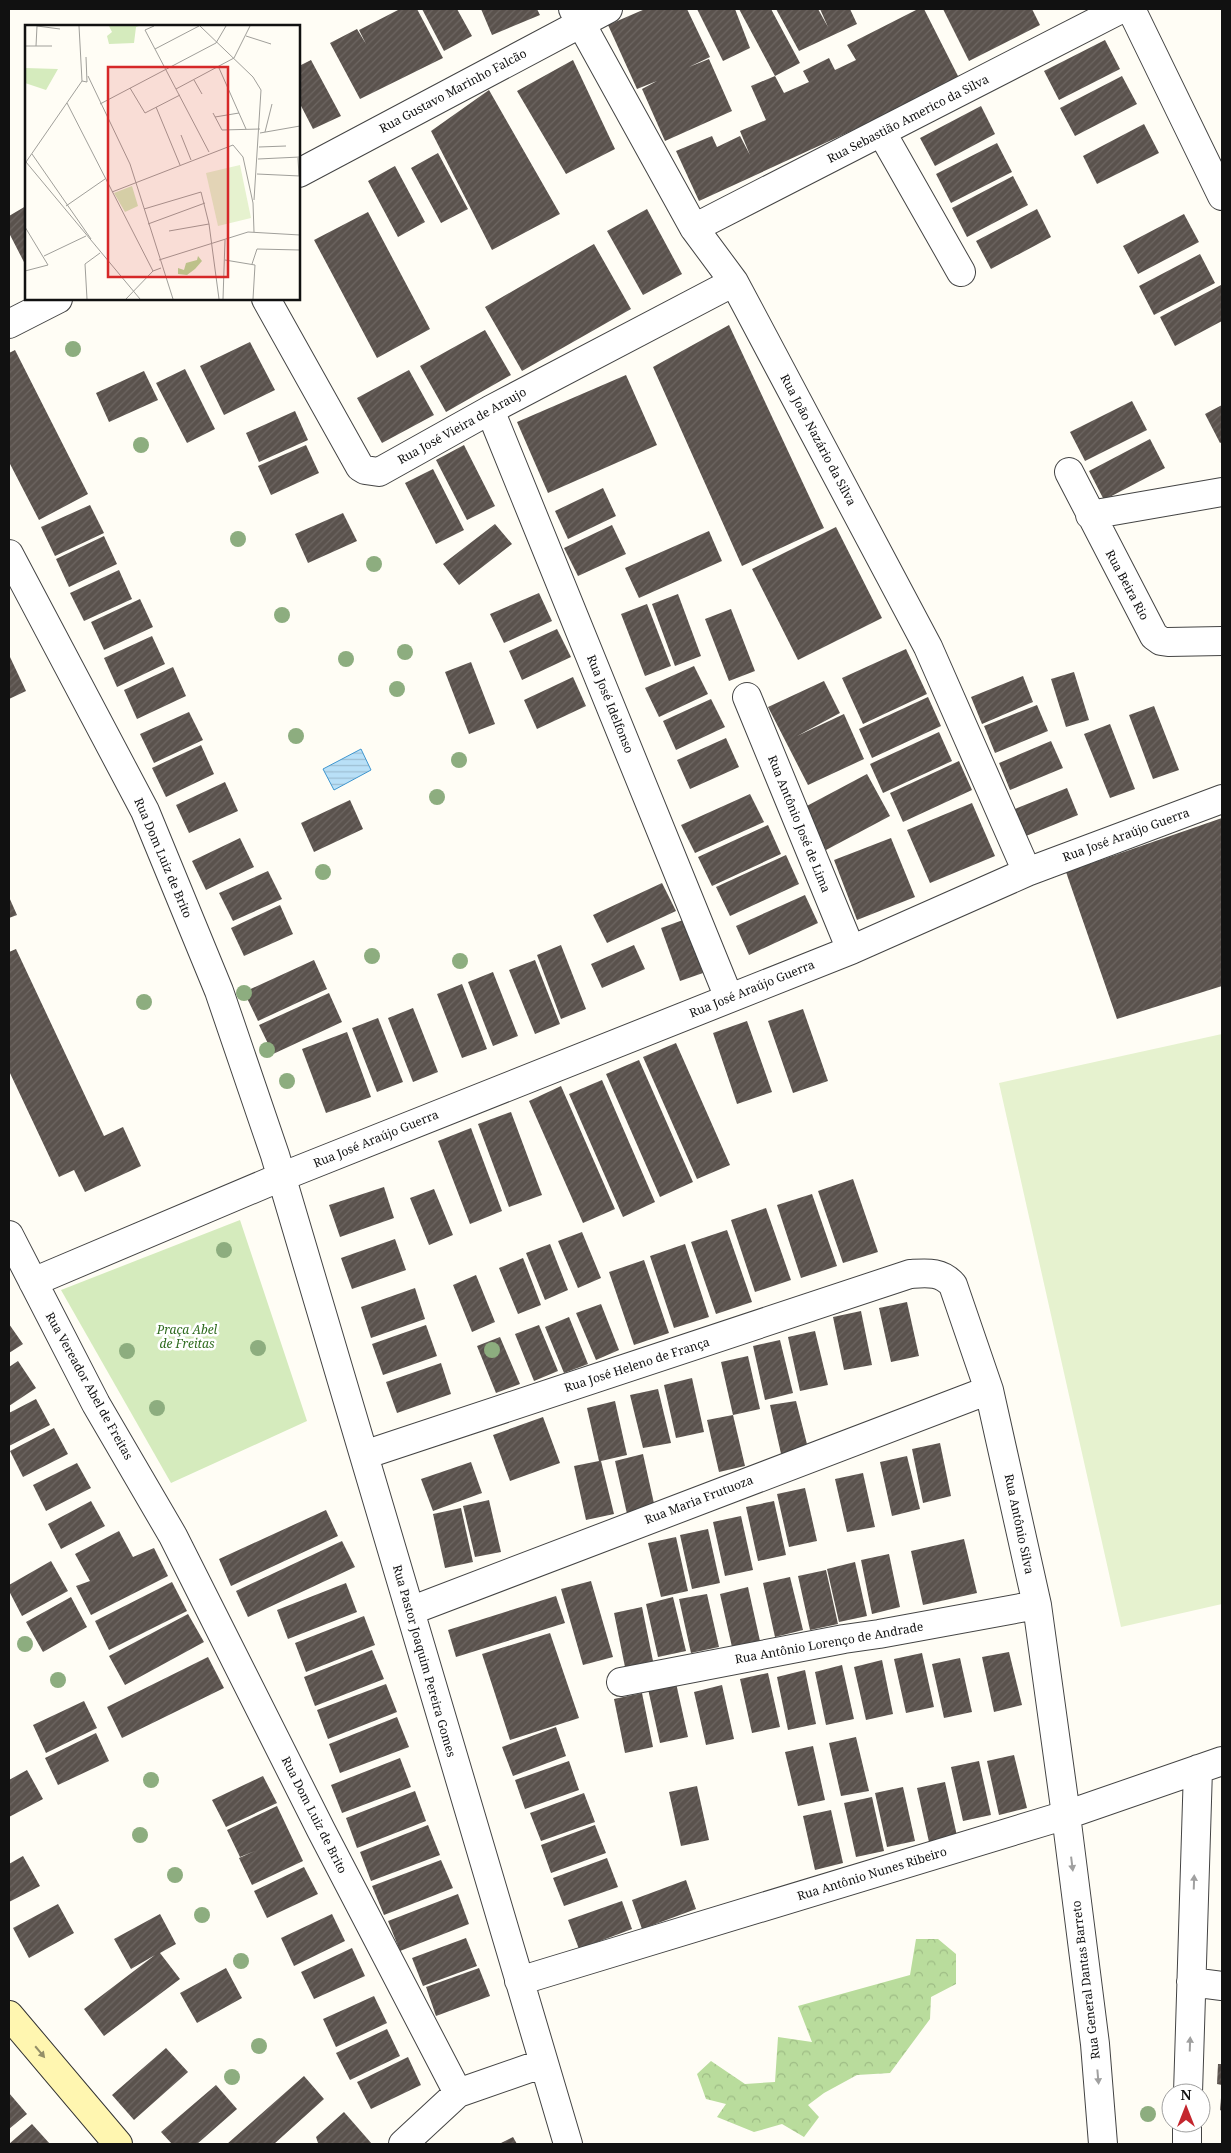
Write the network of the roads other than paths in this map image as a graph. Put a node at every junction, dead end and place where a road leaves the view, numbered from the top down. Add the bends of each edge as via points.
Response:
1 (608, 9) edge
2 (1121, 9) edge
3 (1131, 9) edge
4 (576, 16) edge
5 (882, 133) junction
6 (300, 172) edge
7 (1222, 196) edge
8 (694, 228) junction
9 (961, 272) dead end
10 (734, 282) junction
11 (56, 300) edge
12 (267, 300) edge
13 (9, 324) edge
14 (490, 410) junction
15 (1069, 472) dead end
16 (1222, 492) edge
17 (1090, 515) junction
18 (9, 554) edge
19 (1222, 641) edge
20 (747, 697) dead end
21 (1222, 799) edge
22 (1027, 872) junction
23 (851, 950) junction
24 (729, 998) junction
25 (281, 1177) junction
26 (9, 1235) edge
27 (910, 1274) joint
28 (33, 1282) junction
29 (989, 1390) junction
30 (364, 1455) junction
31 (173, 1536) joint
32 (1036, 1605) junction
33 (410, 1611) junction
34 (621, 1682) dead end
35 (1210, 1765) edge
36 (1066, 1815) junction
37 (519, 1981) junction
38 (1191, 1982) junction
39 (1222, 1986) edge
40 (9, 2015) edge
41 (544, 2063) junction
42 (1188, 2083) edge
43 (458, 2093) junction
44 (118, 2144) edge
45 (402, 2144) edge
46 (568, 2144) edge
47 (1103, 2144) edge

1 - 4 street, Rua Gustavo Marinho Falcão
2 - 5 street, Rua Sebastião Americo da Silva
3 - 7 street
4 - 6 street, Rua Gustavo Marinho Falcão
4 - 8 street, Rua João Nazário da Silva
5 - 8 street, Rua Sebastião Americo da Silva
5 - 9 street
8 - 10 street, Rua João Nazário da Silva
10 - 14 street, Rua José Vieira de Araujo
10 - 22 street, Rua João Nazário da Silva via 928,648
11 - 13 street
12 - 14 street, Rua José Vieira de Araujo via 360,467 366,470 378,472
14 - 24 street, Rua José Idelfonso
15 - 17 street, Rua Beira Rio
16 - 17 street
17 - 19 street, Rua Beira Rio via 1154,636 1168,642
18 - 25 street, Rua Dom Luiz de Brito via 145,811 219,991
20 - 23 street, Rua Antônio José de Lima
21 - 22 street, Rua José Araújo Guerra
22 - 23 street, Rua José Araújo Guerra
23 - 24 street, Rua José Araújo Guerra
24 - 25 street, Rua José Araújo Guerra
25 - 28 street
25 - 30 street, Rua Pastor Joaquim Pereira Gomes
26 - 28 street, Rua Vereador Abel de Freitas
27 - 29 street, Rua Antônio Silva via 938,1274 953,1285
27 - 30 street, Rua José Heleno de França
28 - 31 street, Rua Vereador Abel de Freitas via 96,1404
29 - 32 street, Rua Antônio Silva
29 - 33 street, Rua Maria Frutuoza
30 - 33 street, Rua Pastor Joaquim Pereira Gomes
31 - 43 street, Rua Dom Luiz de Brito
32 - 34 street, Rua Antônio Lorenço de Andrade
32 - 36 street, Rua Antônio Silva
33 - 37 street, Rua Pastor Joaquim Pereira Gomes
35 - 36 street, Rua Antônio Nunes Ribeiro
38 -> 35 street
36 - 37 street, Rua Antônio Nunes Ribeiro
36 -> 47 street, Rua General Dantas Barreto via 1095,2044
37 - 41 street, Rua Pastor Joaquim Pereira Gomes
38 - 39 street
42 -> 38 street
40 -> 44 main road
41 - 43 street
41 - 46 street, Rua Pastor Joaquim Pereira Gomes
43 - 45 street

